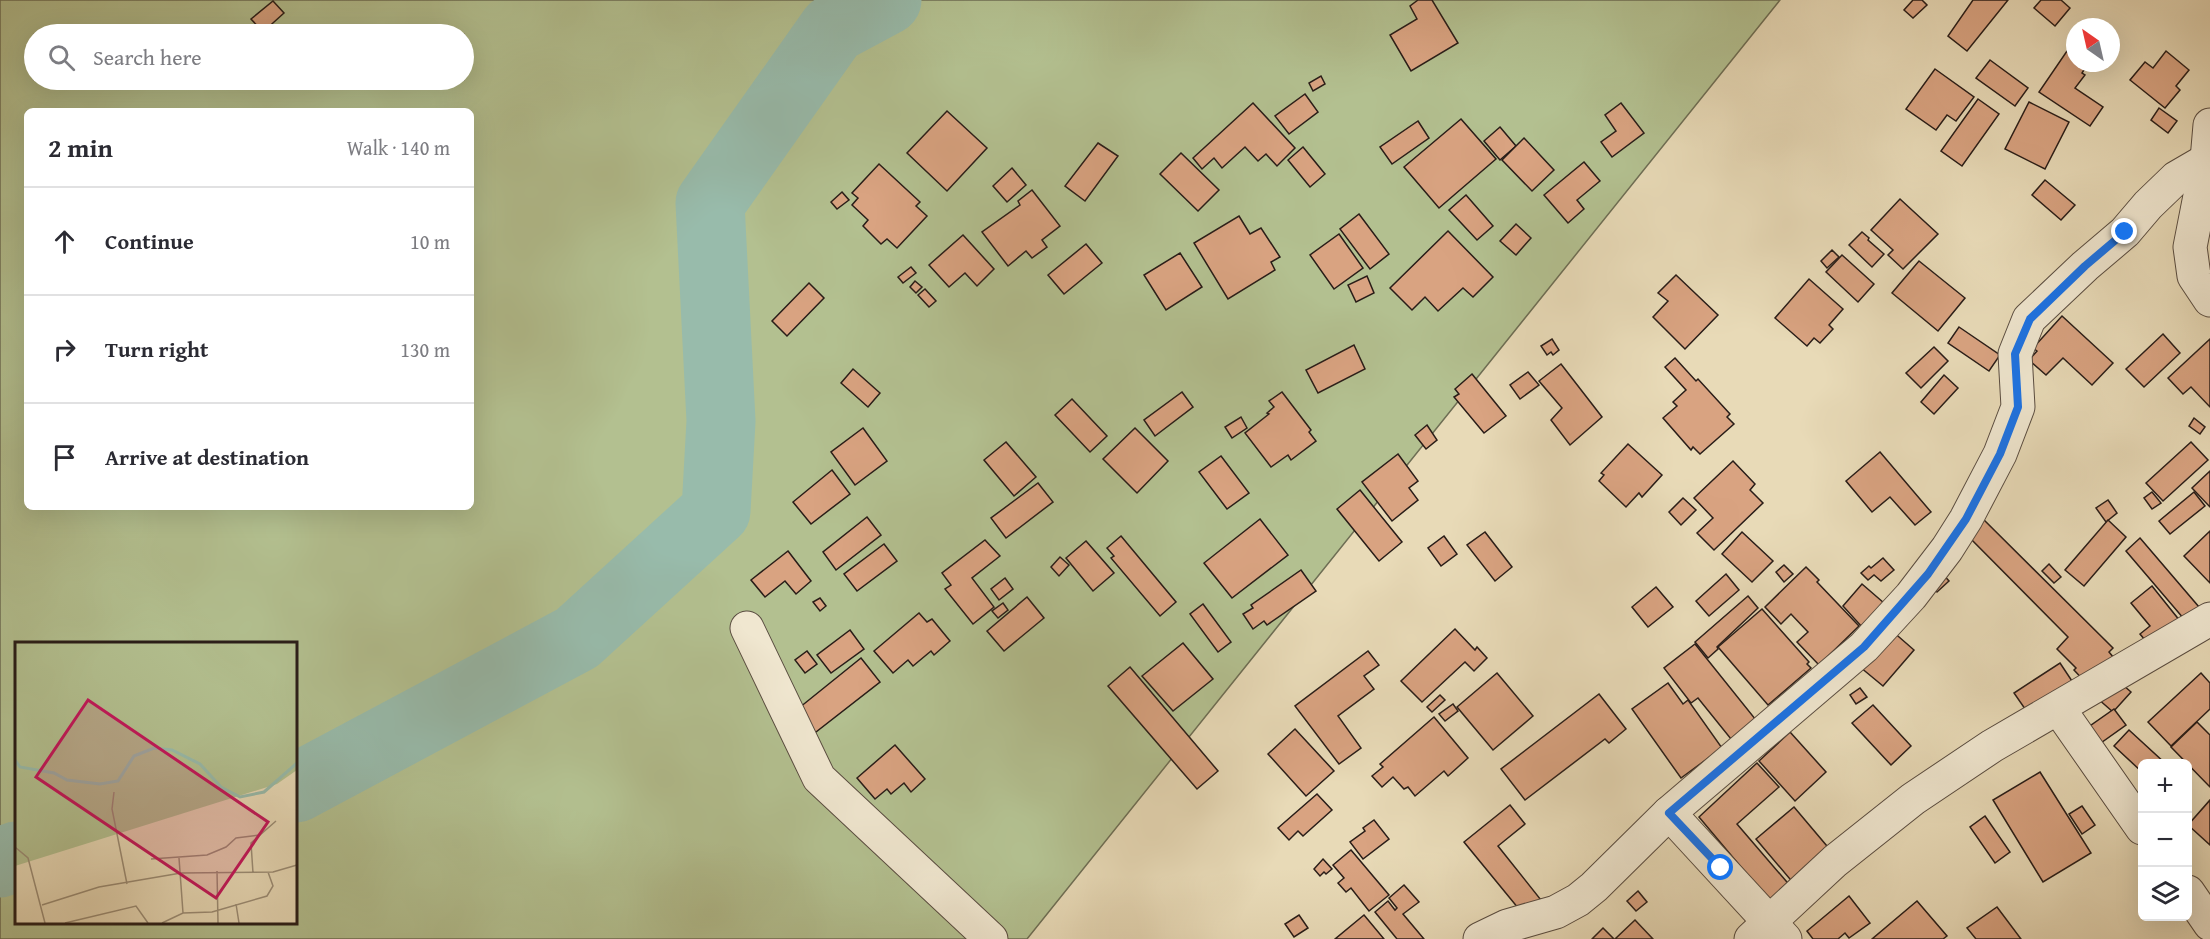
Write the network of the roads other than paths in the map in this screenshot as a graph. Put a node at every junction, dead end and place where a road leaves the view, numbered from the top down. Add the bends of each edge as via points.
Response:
1 (2210, 125) edge
2 (2207, 160) junction
3 (2210, 300) edge
4 (2210, 619) edge
5 (747, 628) dead end
6 (2059, 709) junction
7 (1669, 813) junction
8 (2138, 822) edge
9 (2192, 899) edge
10 (2210, 924) edge
11 (1768, 933) edge
12 (991, 939) edge
13 (1480, 939) edge

1 - 2 street
2 - 3 street via 2190,247 2194,276
2 - 7 street via 2176,178 2125,232 2030,319 2015,354 2018,407 2000,454 1966,519 1911,596 1864,647
4 - 6 street
5 - 12 street via 819,778
6 - 8 street
6 - 11 street via 1992,746 1913,800 1835,861
7 - 11 street via 1721,868
7 - 13 street via 1594,887 1568,907
9 - 10 street

